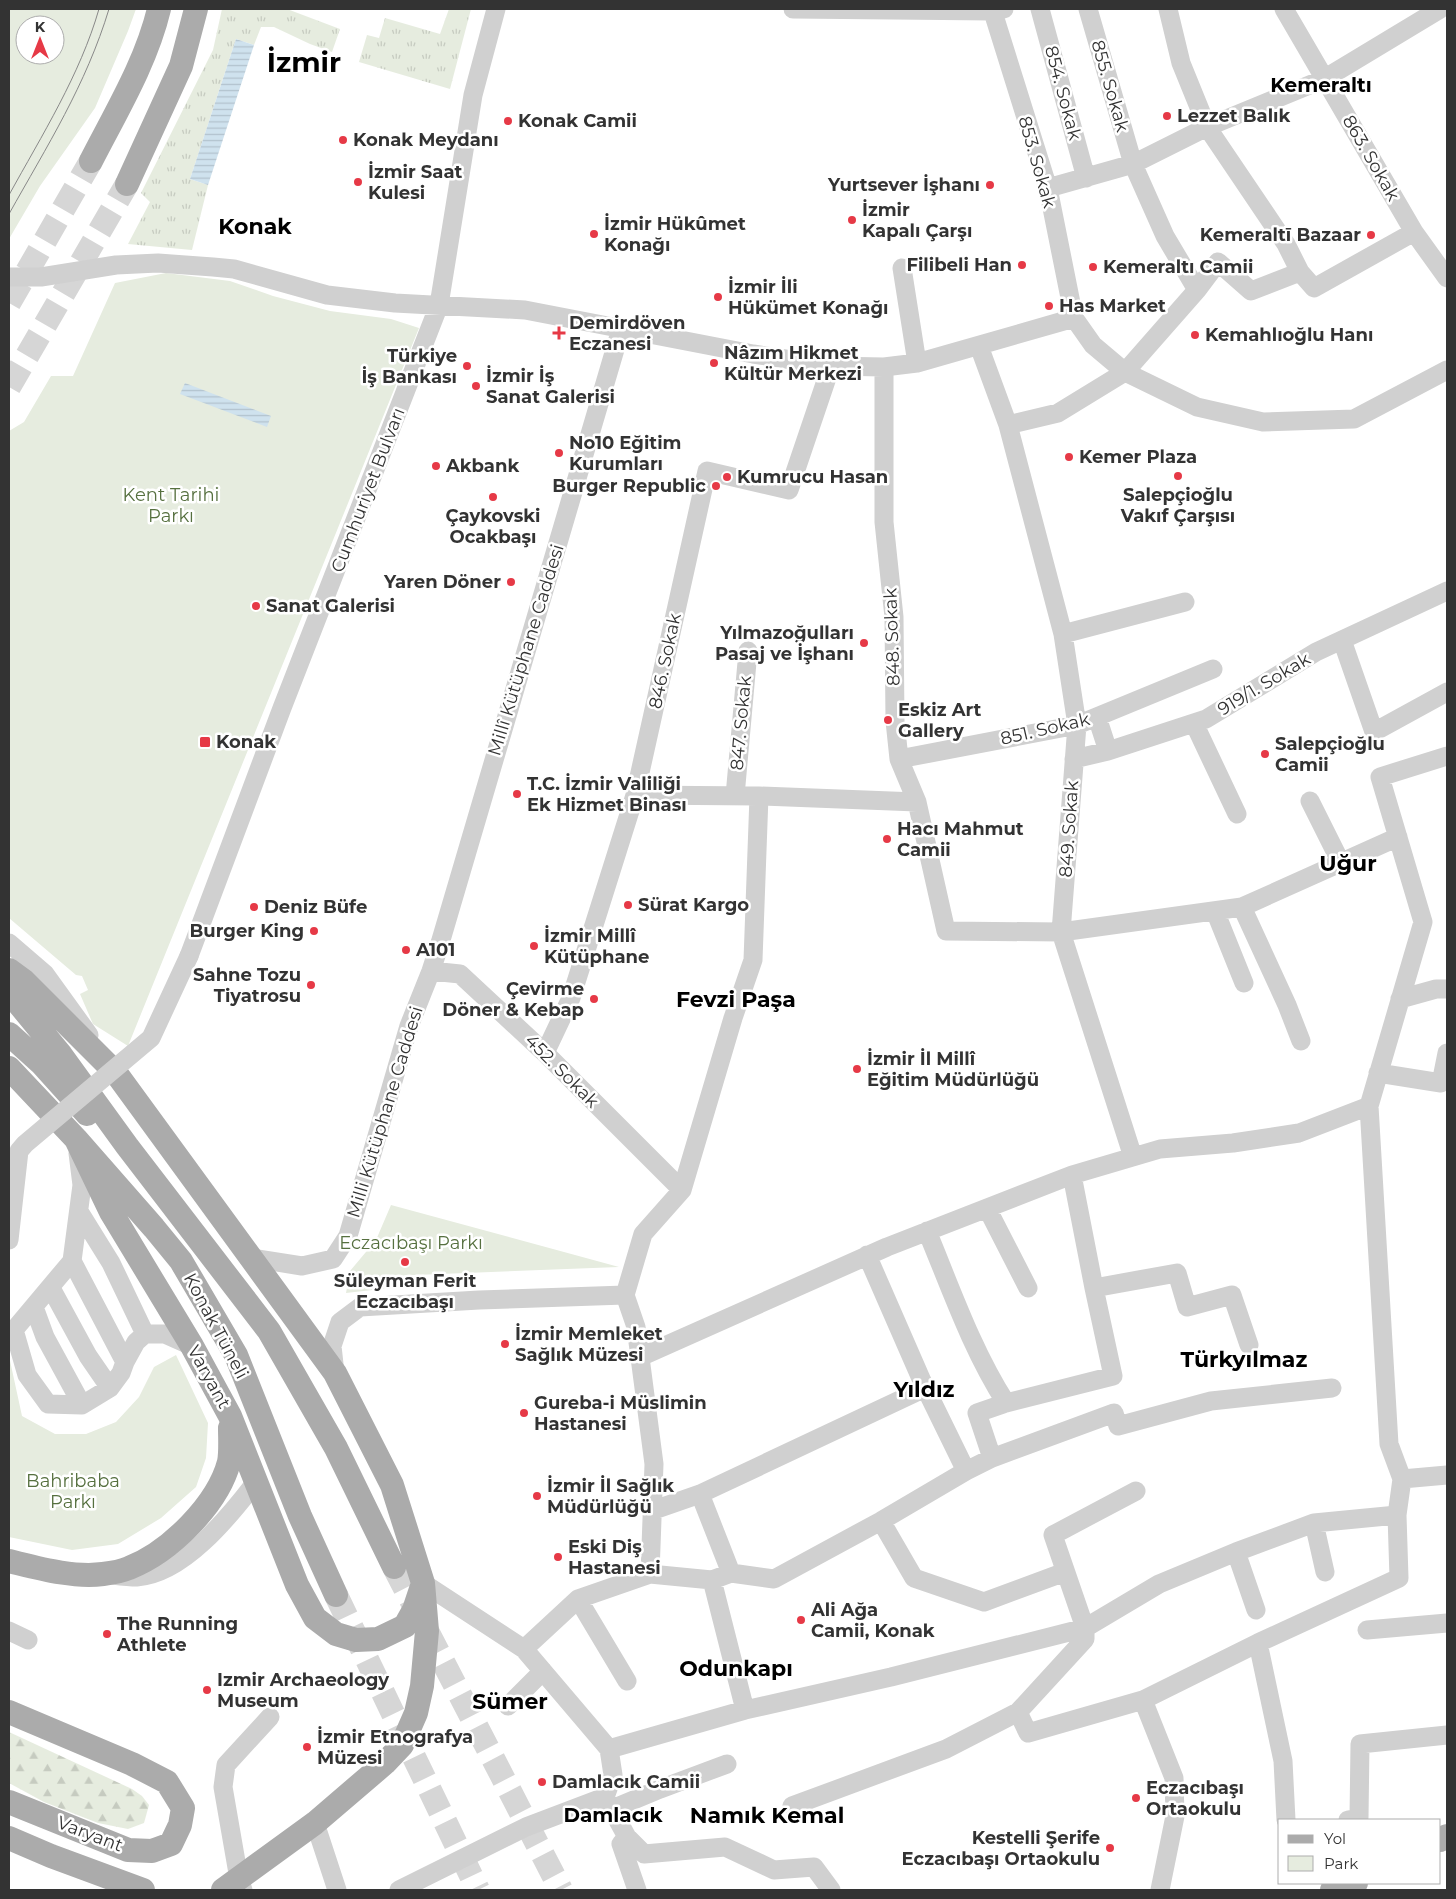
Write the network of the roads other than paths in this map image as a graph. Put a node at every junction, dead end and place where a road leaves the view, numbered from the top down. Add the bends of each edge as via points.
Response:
1 (196, 9) edge
2 (496, 9) edge
3 (793, 9) edge
4 (1040, 9) edge
5 (1088, 9) edge
6 (1168, 9) edge
7 (1284, 9) edge
8 (1442, 9) edge
9 (996, 10) edge
10 (157, 15) edge
11 (1447, 19) edge
12 (1324, 79) junction
13 (1207, 127) junction
14 (91, 161) tunnel mouth
15 (1133, 164) junction
16 (1086, 178) junction
17 (127, 184) tunnel mouth
18 (1048, 188) junction
19 (1414, 232) junction
20 (902, 268) dead end
21 (1446, 271) edge
22 (1300, 272) junction
23 (9, 278) edge
24 (1197, 290) junction
25 (439, 305) junction
26 (1074, 318) junction
27 (621, 330) junction
28 (979, 346) junction
29 (917, 363) junction
30 (831, 366) junction
31 (884, 367) junction
32 (1447, 370) edge
33 (1125, 372) junction
34 (1008, 425) junction
35 (1447, 591) edge
36 (1184, 602) dead end
37 (1063, 634) junction
38 (1342, 640) junction
39 (748, 651) dead end
40 (1213, 669) dead end
41 (1447, 692) edge
42 (1097, 717) junction
43 (1194, 723) junction
44 (1077, 725) junction
45 (1108, 752) junction
46 (1447, 756) edge
47 (899, 759) junction
48 (1074, 759) junction
49 (635, 795) junction
50 (735, 796) junction
51 (759, 796) junction
52 (1310, 801) dead end
53 (917, 802) junction
54 (1237, 814) dead end
55 (1398, 837) junction
56 (1340, 863) junction
57 (1242, 907) junction
58 (1215, 911) junction
59 (1061, 932) junction
60 (9, 943) edge
61 (9, 970) edge
62 (431, 971) junction
63 (1244, 983) dead end
64 (1447, 989) edge
65 (9, 992) edge
66 (1400, 999) junction
67 (9, 1034) edge
68 (1301, 1041) dead end
69 (545, 1053) junction
70 (1447, 1053) edge
71 (116, 1073) junction
72 (1378, 1073) junction
73 (12, 1074) edge
74 (1369, 1106) junction
75 (76, 1140) junction
76 (127, 1146) junction
77 (1133, 1157) junction
78 (1072, 1175) junction
79 (682, 1190) junction
80 (987, 1208) junction
81 (80, 1213) junction
82 (927, 1231) junction
83 (76, 1233) junction
84 (9, 1240) edge
85 (867, 1256) junction
86 (252, 1258) junction
87 (72, 1261) junction
88 (50, 1288) junction
89 (1028, 1288) dead end
90 (1094, 1288) junction
91 (626, 1295) junction
92 (34, 1308) junction
93 (141, 1338) junction
94 (1248, 1345) dead end
95 (192, 1346) junction
96 (640, 1357) junction
97 (125, 1362) junction
98 (335, 1373) junction
99 (922, 1381) junction
100 (110, 1388) junction
101 (1332, 1388) dead end
102 (1006, 1403) junction
103 (82, 1405) junction
104 (230, 1416) junction
105 (992, 1458) junction
106 (966, 1471) junction
107 (1447, 1475) edge
108 (1402, 1479) junction
109 (255, 1483) junction
110 (1136, 1491) dead end
111 (700, 1494) junction
112 (654, 1510) junction
113 (1397, 1515) junction
114 (881, 1521) junction
115 (1314, 1523) junction
116 (1236, 1552) junction
117 (9, 1561) edge
118 (394, 1567) tunnel mouth
119 (1065, 1572) junction
120 (1325, 1572) dead end
121 (731, 1573) junction
122 (102, 1574) junction
123 (650, 1574) junction
124 (712, 1580) junction
125 (423, 1583) junction
126 (336, 1594) tunnel mouth
127 (578, 1599) junction
128 (1256, 1610) dead end
129 (1447, 1623) edge
130 (1085, 1628) junction
131 (1368, 1630) dead end
132 (9, 1631) edge
133 (28, 1640) dead end
134 (1258, 1643) junction
135 (524, 1649) junction
136 (543, 1671) junction
137 (627, 1681) dead end
138 (1143, 1700) junction
139 (508, 1706) dead end
140 (745, 1710) junction
141 (9, 1712) edge
142 (1018, 1712) junction
143 (270, 1717) dead end
144 (1447, 1736) edge
145 (609, 1749) junction
146 (727, 1764) dead end
147 (9, 1802) edge
148 (609, 1803) junction
149 (792, 1806) dead end
150 (1286, 1819) edge
151 (1354, 1819) edge
152 (315, 1822) junction
153 (627, 1837) junction
154 (9, 1838) edge
155 (1353, 1884) edge
156 (235, 1887) edge
157 (143, 1890) edge
158 (337, 1890) edge
159 (399, 1890) edge
160 (637, 1890) edge
161 (830, 1890) edge
162 (1160, 1890) edge
163 (1332, 1890) edge

1 - 17 main road via 181,66
2 - 25 street, Cumhuriyet Bulvarı via 473,95
3 - 9 street
4 - 16 street, 854. Sokak
5 - 15 street, 855. Sokak
6 - 13 street via 1181,63
7 - 12 street, 863. Sokak
8 - 11 street
8 - 12 street
9 - 18 street, 853. Sokak
10 - 14 main road via 142,62
12 - 13 street
12 - 19 street, 863. Sokak
13 - 15 street
13 - 22 street via 1286,244
15 - 16 street
15 - 24 street, 855. Sokak via 1164,236
16 - 18 street
18 - 26 street, 853. Sokak
19 - 21 street, 863. Sokak
19 - 22 street via 1314,288
20 - 29 street
22 - 24 street via 1252,291 1218,262
23 - 25 street via 158,263 234,270 327,295
24 - 33 street
25 - 27 street via 525,310
25 - 84 street, Cumhuriyet Bulvarı, bridge via 282,708 190,956 151,1038 20,1151
26 - 28 street
26 - 33 street via 1092,345
27 - 30 street
27 - 62 street, Millî Kütüphane Caddesi
28 - 29 street
28 - 34 street, 849. Sokak
29 - 31 street
30 - 31 street
30 - 49 street, 846. Sokak via 789,490 707,470
31 - 47 street, 848. Sokak via 884,522 894,617 895,721
32 - 33 street via 1354,418 1263,422 1197,407
33 - 34 street via 1058,413
34 - 37 street, 849. Sokak
35 - 38 street, 919/1. Sokak
36 - 37 street
37 - 44 street, 849. Sokak
38 - 41 street via 1374,732
38 - 43 street, 919/1. Sokak
39 - 50 street, 847. Sokak
40 - 42 street, 851. Sokak
42 - 44 street, 851. Sokak
42 - 45 street
43 - 45 street, 919/1. Sokak
43 - 54 street
44 - 47 street, 851. Sokak
44 - 48 street, 849. Sokak
45 - 48 street, 919/1. Sokak
46 - 55 street via 1380,777
47 - 53 street, 848. Sokak
48 - 59 street, 849. Sokak
49 - 50 street
49 - 69 street, 846. Sokak via 571,998
50 - 51 street
51 - 53 street
51 - 79 street via 753,960
52 - 56 street
53 - 59 street, 848. Sokak via 946,931
55 - 56 street
55 - 66 street via 1423,922
56 - 57 street
57 - 58 street
57 - 68 street
58 - 59 street
58 - 63 street
59 - 77 street
60 - 71 street via 46,974
61 - 71 main road
62 - 69 street, 452. Sokak via 460,974
62 - 86 street, Milli Kütüphane Caddesi via 408,1026 348,1236 333,1259 302,1266
64 - 66 street
65 - 76 main road, Konak Tüneli via 61,1055
66 - 72 street
67 - 76 main road via 41,1063 97,1125
69 - 79 street, 452. Sokak
70 - 72 street via 1441,1083
71 - 86 main road
72 - 74 street
73 - 75 main road, Konak Tüneli
74 - 77 street via 1299,1133 1160,1149
74 - 108 street via 1389,1444
75 - 81 street via 82,1185
75 - 95 main road, Varyant via 111,1212
75 - 126 main road, Konak Tüneli via 180,1261 236,1355 300,1516
76 - 118 main road, Konak Tüneli via 269,1331 336,1448
77 - 78 street
78 - 80 street
78 - 90 street
79 - 91 street via 643,1234
80 - 82 street
80 - 89 street
81 - 83 street
81 - 93 street via 111,1263
82 - 85 street
82 - 102 street via 966,1327
83 - 87 street
83 - 93 street via 111,1284
85 - 96 street
85 - 99 street
86 - 98 main road
87 - 88 street
87 - 97 street
88 - 92 street
88 - 100 street
90 - 94 street via 1177,1273 1187,1307 1232,1295
90 - 102 street via 1113,1376
91 - 96 street via 636,1327
91 - 98 street via 360,1307 340,1322 332,1346
92 - 103 street via 45,1337
92 - 103 street via 14,1330 27,1375 48,1404
93 - 95 street via 165,1334
93 - 97 street
95 - 104 main road, Varyant
96 - 112 street via 654,1464
97 - 100 street
98 - 125 main road via 392,1485
99 - 106 street
99 - 111 street via 921,1390
100 - 103 street
101 - 105 street via 1210,1401 1118,1426 1114,1413
102 - 105 street via 977,1413
104 - 109 main road
104 - 122 main road, Varyant via 229,1461 219,1486 195,1520 152,1556 129,1568
105 - 106 street
106 - 114 street
107 - 108 street
108 - 113 street
109 - 122 street via 229,1517 200,1545 164,1570 137,1577
109 - 125 main road via 297,1585 315,1618 336,1634 356,1640 378,1639 405,1626
110 - 119 street via 1053,1536
111 - 112 street
111 - 121 street
112 - 123 street
113 - 115 street
113 - 134 street via 1398,1578
114 - 119 street via 914,1578 984,1602
114 - 121 street via 774,1579
115 - 116 street
115 - 120 street
116 - 128 street
116 - 130 street via 1160,1584
117 - 122 main road, Varyant via 76,1574
119 - 130 street
121 - 124 street
123 - 124 street
123 - 127 street
124 - 140 street
125 - 135 street
125 - 152 main road via 427,1631 422,1686 416,1713 402,1745
127 - 135 street
127 - 137 street
129 - 131 street
130 - 140 street
130 - 142 street via 1085,1639
132 - 133 street
134 - 138 street
134 - 150 street via 1283,1761
135 - 136 street
136 - 139 street
136 - 145 street
138 - 142 street via 1028,1732
138 - 162 street via 1174,1778 1175,1816
140 - 145 street
141 - 147 main road, Varyant via 167,1782 183,1808 180,1825 171,1844 152,1851 128,1850
142 - 149 street via 946,1749
143 - 156 street via 226,1765 223,1787
144 - 151 street via 1360,1744 1359,1818
145 - 148 street via 613,1775
146 - 148 street via 660,1789
148 - 153 street
148 - 159 street via 526,1827
152 - 156 main road
152 - 158 street
153 - 160 street via 621,1844
153 - 161 street via 644,1854 725,1847 774,1870 814,1867
154 - 157 main road
155 - 163 main road

